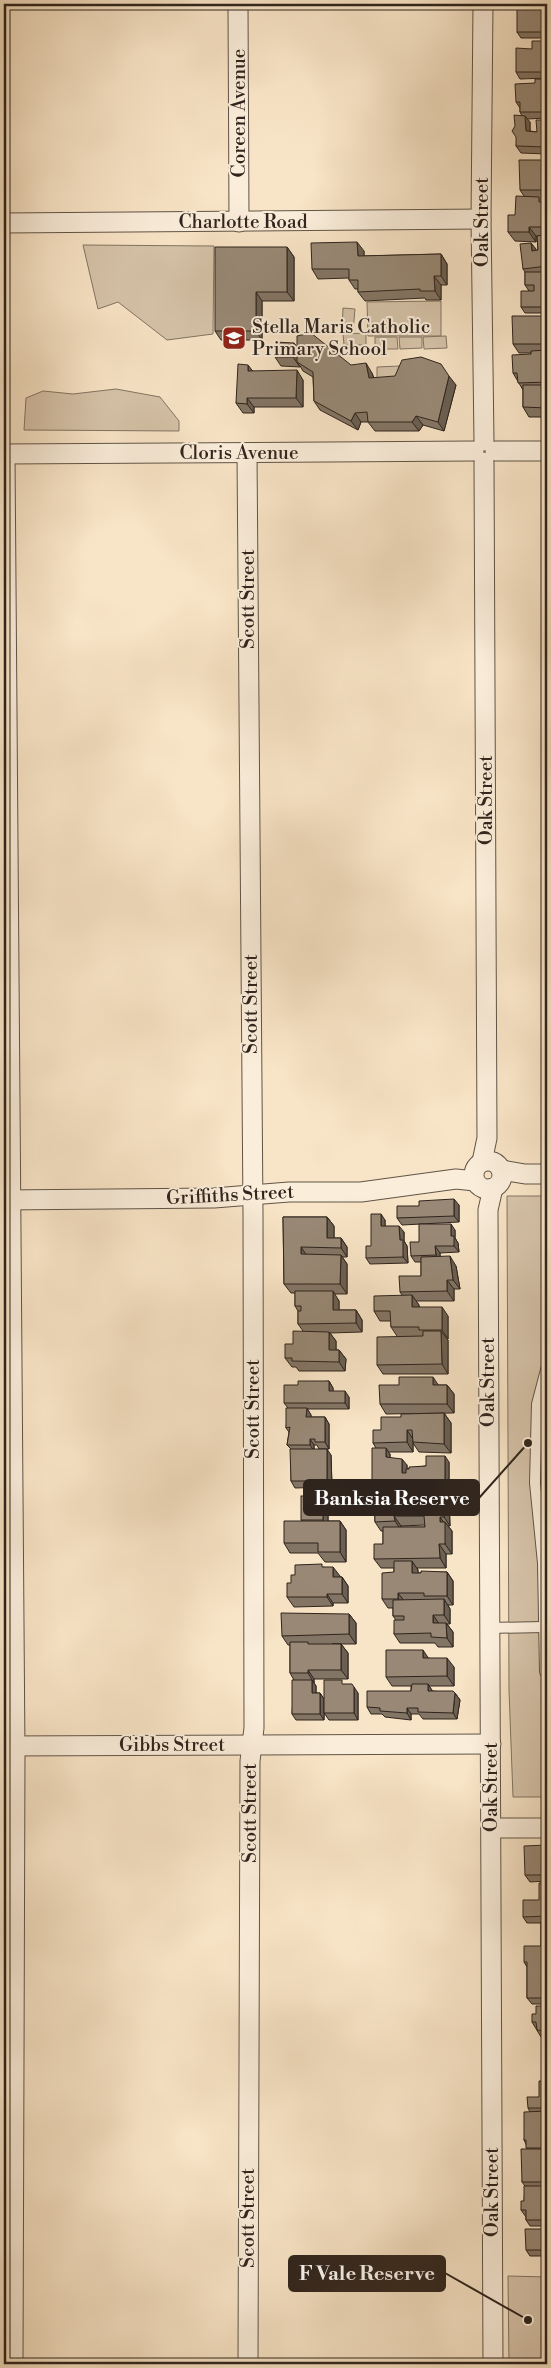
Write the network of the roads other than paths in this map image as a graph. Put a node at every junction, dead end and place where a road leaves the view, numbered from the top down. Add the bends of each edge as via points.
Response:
1 (238, 4) edge
2 (483, 4) edge
3 (481, 219) junction
4 (239, 222) junction
5 (4, 223) edge
6 (484, 451) junction
7 (547, 451) edge
8 (246, 453) junction
9 (4, 454) edge
10 (547, 1174) edge
11 (488, 1176) junction
12 (252, 1196) junction
13 (7, 1200) edge
14 (547, 1366) edge
15 (544, 1627) junction
16 (488, 1628) junction
17 (547, 1672) edge
18 (491, 1744) junction
19 (251, 1745) junction
20 (9, 1746) edge
21 (491, 1828) junction
22 (547, 1828) edge
23 (13, 2364) edge
24 (248, 2364) edge
25 (493, 2364) edge

1 - 4 street, Coreen Avenue
2 - 3 street, Oak Street
3 - 4 street, Charlotte Road
3 - 6 street, Oak Street
4 - 5 street, Charlotte Road
6 - 7 street, Cloris Avenue
6 - 8 street, Cloris Avenue
6 - 11 street, Oak Street
8 - 9 street, Cloris Avenue
8 - 12 street, Scott Street
9 - 13 street
10 - 11 street, Griffiths Street
11 - 12 street, Griffiths Street via 361,1192 289,1192
11 - 16 street, Oak Street
12 - 13 street, Griffiths Street
12 - 19 street, Scott Street via 254,1728
13 - 20 street
14 - 15 lane via 537,1404 534,1483 543,1563
15 - 16 lane
15 - 17 lane
16 - 18 street, Oak Street
18 - 19 street, Gibbs Street
18 - 21 street, Oak Street
19 - 20 street, Gibbs Street
19 - 24 street, Scott Street
20 - 23 street
21 - 22 street
21 - 25 street, Oak Street

